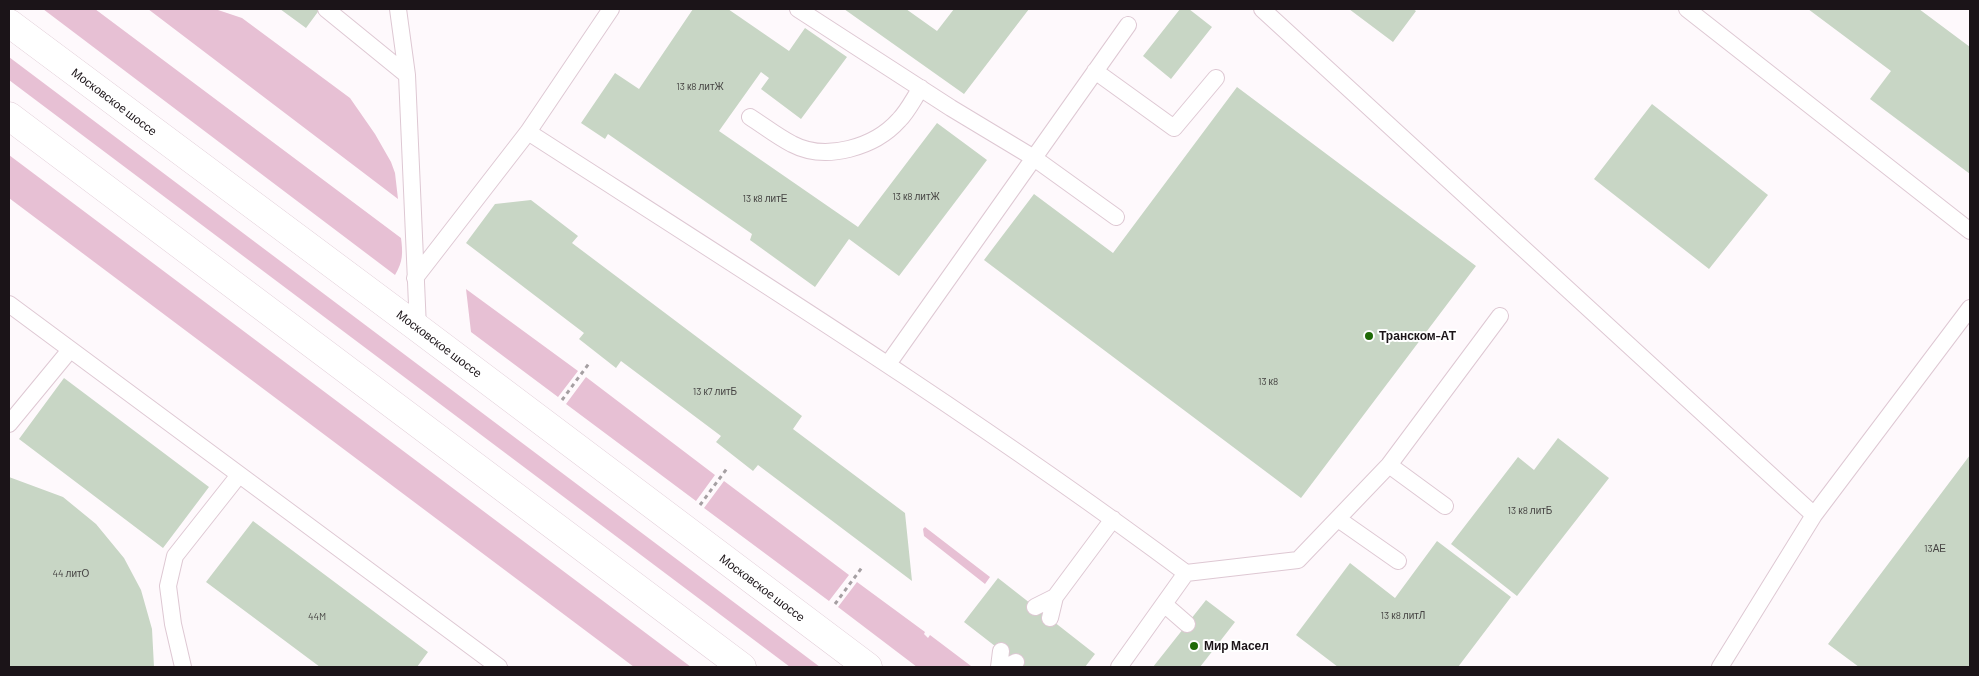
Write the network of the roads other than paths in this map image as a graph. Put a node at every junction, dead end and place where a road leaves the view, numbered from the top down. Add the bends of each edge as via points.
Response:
1 (326, 9) edge
2 (398, 9) edge
3 (611, 9) edge
4 (798, 9) edge
5 (1262, 9) edge
6 (1687, 9) edge
7 (9, 23) edge
8 (1128, 25) dead end
9 (1095, 71) junction
10 (407, 75) junction
11 (1216, 78) dead end
12 (921, 88) junction
13 (9, 116) edge
14 (750, 117) dead end
15 (528, 132) junction
16 (1034, 158) junction
17 (1116, 217) dead end
18 (1970, 231) edge
19 (415, 278) junction
20 (9, 304) edge
21 (1970, 308) edge
22 (1500, 316) dead end
23 (418, 328) junction
24 (70, 350) junction
25 (888, 364) junction
26 (9, 424) edge
27 (1389, 465) junction
28 (239, 474) junction
29 (1445, 506) dead end
30 (1814, 516) junction
31 (1114, 519) junction
32 (1338, 519) junction
33 (1398, 561) dead end
34 (1186, 573) junction
35 (1055, 596) junction
36 (1164, 604) junction
37 (1035, 607) dead end
38 (1050, 618) dead end
39 (1187, 624) dead end
40 (183, 667) edge
41 (500, 667) edge
42 (742, 667) edge
43 (868, 667) edge
44 (1120, 667) edge
45 (1720, 667) edge

1 - 10 lane
2 - 10 lane
3 - 15 lane
4 - 12 lane
5 - 30 lane
6 - 18 lane
7 - 23 main road, Московское шоссе
8 - 9 lane
9 - 11 lane via 1174,128
9 - 16 lane
10 - 19 lane
12 - 14 lane via 899,120 879,137 851,149 821,152 794,145
12 - 16 lane
13 - 42 main road
15 - 19 lane
15 - 25 lane
16 - 17 lane
16 - 25 lane
19 - 23 lane
20 - 24 lane
21 - 30 lane
22 - 27 lane
23 - 43 main road, Московское шоссе
24 - 26 lane
24 - 28 lane
25 - 31 lane
27 - 29 lane
27 - 32 lane
28 - 40 lane via 175,556 168,586 172,624
28 - 41 lane
30 - 45 lane
31 - 34 lane
31 - 35 lane
32 - 33 lane
32 - 34 lane via 1298,560
34 - 36 lane
35 - 37 lane
35 - 38 lane
36 - 39 lane
36 - 44 lane

